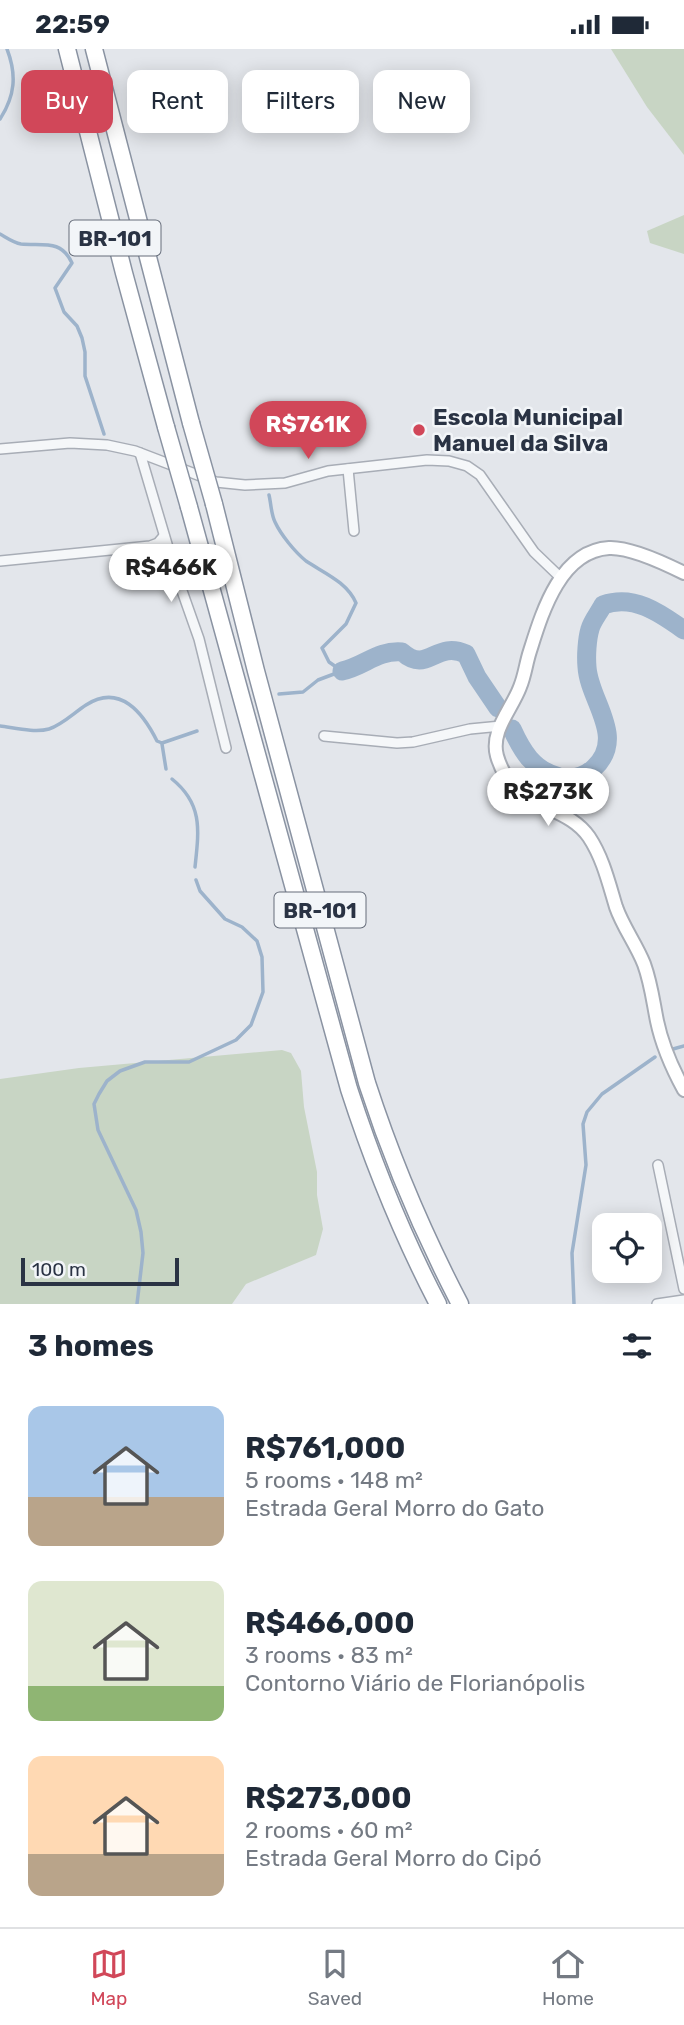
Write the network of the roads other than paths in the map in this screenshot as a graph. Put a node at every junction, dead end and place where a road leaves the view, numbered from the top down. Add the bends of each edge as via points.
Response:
1 (66, 49) edge
2 (94, 49) edge
3 (0, 449) edge
4 (141, 453) junction
5 (348, 469) junction
6 (354, 531) dead end
7 (164, 536) junction
8 (0, 561) edge
9 (684, 573) edge
10 (560, 577) junction
11 (501, 726) junction
12 (324, 736) dead end
13 (226, 748) dead end
14 (684, 1090) edge
15 (658, 1165) dead end
16 (684, 1289) edge
17 (684, 1300) edge
18 (438, 1304) edge
19 (460, 1304) edge
20 (657, 1304) edge

1 - 18 highway, BR-101, bridge via 349,1089 396,1218
2 - 19 highway, BR-101, bridge via 367,1083 414,1210
3 - 4 street via 70,443
4 - 5 street via 216,482 245,485 285,483
4 - 7 street
5 - 6 street
5 - 10 street via 427,460 467,466 485,482 534,552
7 - 8 street via 150,546
7 - 13 street via 199,639
9 - 10 street via 610,548 581,558
10 - 11 street via 520,688
11 - 12 street via 397,743
11 - 14 street via 496,754 514,787 578,825 596,848 617,910 644,964 664,1049
15 - 16 street
17 - 20 street

